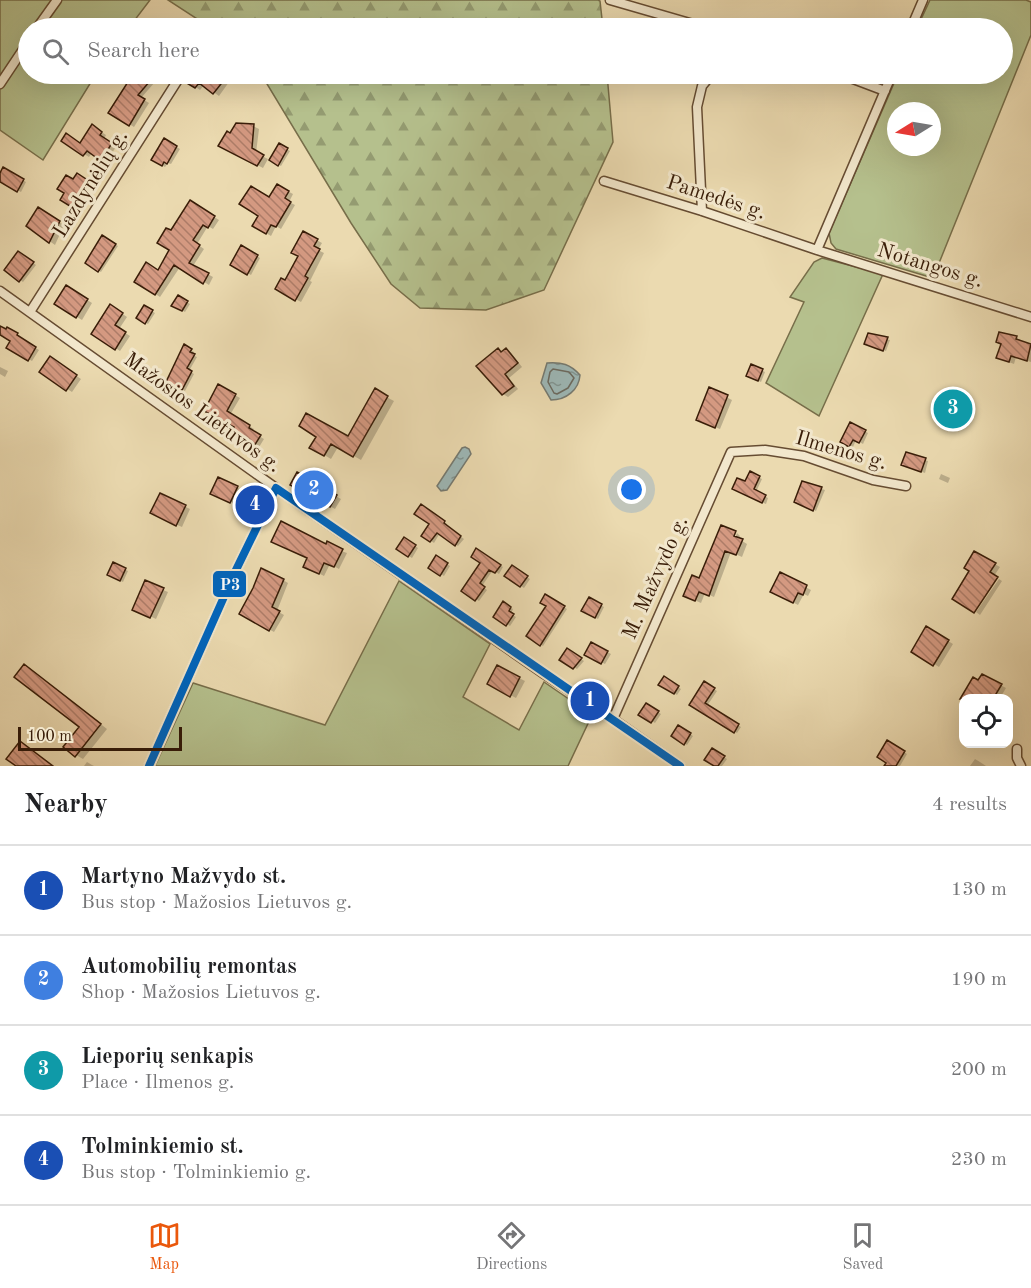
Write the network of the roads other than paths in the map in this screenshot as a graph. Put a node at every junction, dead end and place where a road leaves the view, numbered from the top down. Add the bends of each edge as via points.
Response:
1 (57, 0) edge
2 (610, 0) edge
3 (923, 0) edge
4 (45, 18) edge
5 (672, 18) edge
6 (915, 18) edge
7 (18, 57) edge
8 (0, 84) edge
9 (175, 84) edge
10 (704, 84) edge
11 (866, 84) edge
12 (888, 84) edge
13 (885, 91) junction
14 (604, 181) dead end
15 (702, 211) junction
16 (817, 250) junction
17 (0, 291) edge
18 (30, 312) junction
19 (1031, 317) edge
20 (730, 452) joint
21 (906, 486) dead end
22 (276, 488) junction
23 (613, 719) junction
24 (1017, 749) dead end
25 (149, 766) edge
26 (680, 766) edge
27 (1022, 766) edge

1 - 4 street
2 - 5 street
3 - 6 street
7 - 8 street
9 - 18 street, Lazdynėlių g.
10 - 15 street via 697,107
11 - 13 street
12 - 13 street
13 - 16 street
14 - 15 street, Pamedės g.
15 - 16 street, Pamedės g.
16 - 19 street, Notangos g.
17 - 18 street, Mažosios Lietuvos g.
18 - 22 street, Mažosios Lietuvos g.
20 - 21 street, Ilmenos g. via 765,450 804,456 873,480
20 - 23 street, M. Mažvydo g.
22 - 23 street, Mažosios Lietuvos g.
22 - 25 street
23 - 26 street, Mažosios Lietuvos g.
24 - 27 street

